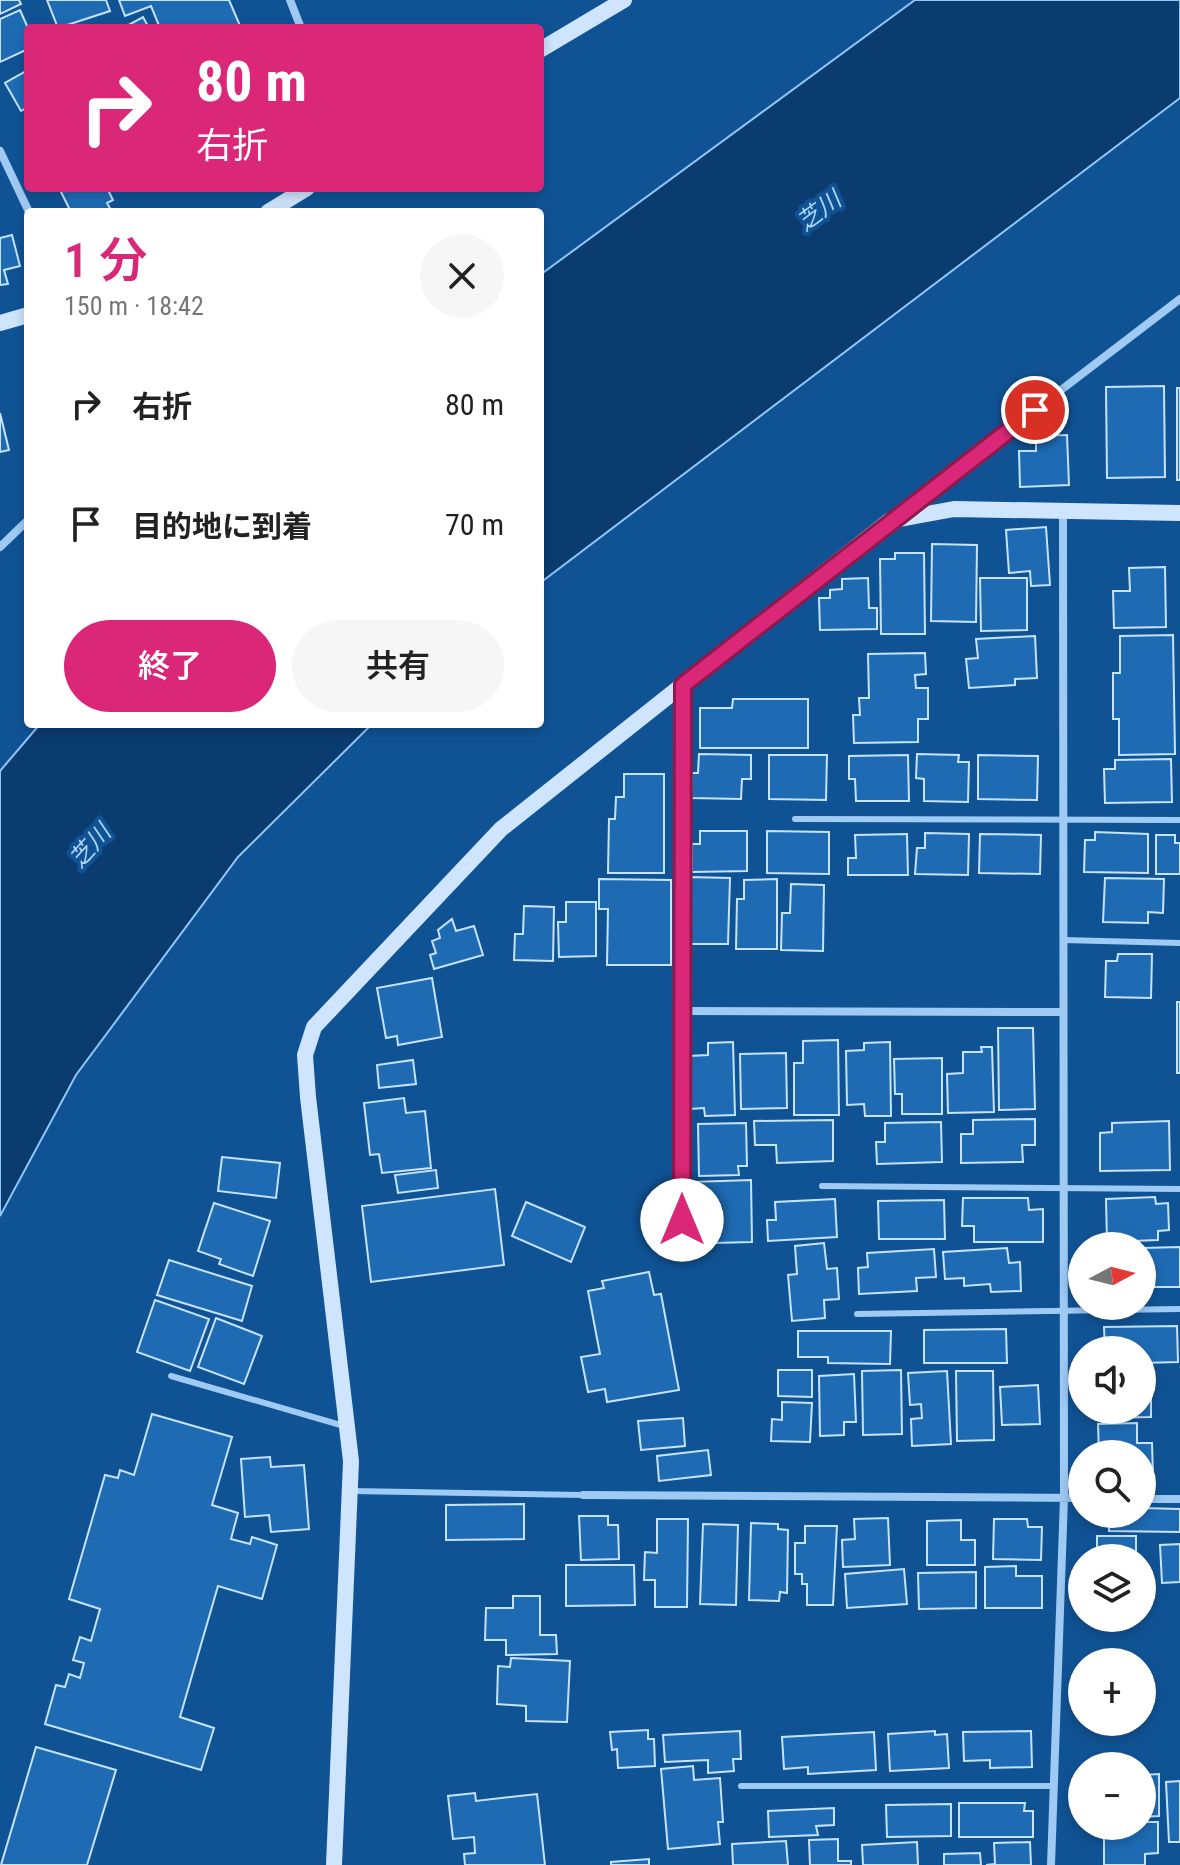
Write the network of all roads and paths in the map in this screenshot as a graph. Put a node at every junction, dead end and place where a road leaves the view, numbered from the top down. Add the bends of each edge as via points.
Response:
1 (290, 0) edge
2 (624, 0) edge
3 (299, 24) edge
4 (544, 48) edge
5 (0, 151) edge
6 (300, 192) edge
7 (27, 208) edge
8 (274, 208) edge
9 (1180, 299) edge
10 (24, 316) edge
11 (0, 323) edge
12 (1063, 512) junction
13 (1180, 513) edge
14 (889, 521) junction
15 (24, 524) edge
16 (0, 547) edge
17 (683, 685) junction
18 (795, 819) dead end
19 (1180, 820) edge
20 (1062, 821) junction
21 (1063, 940) junction
22 (1180, 943) edge
23 (684, 1011) junction
24 (1063, 1012) junction
25 (822, 1186) dead end
26 (1064, 1188) junction
27 (1180, 1189) edge
28 (682, 1220) dead end
29 (1063, 1308) junction
30 (1180, 1309) edge
31 (857, 1314) dead end
32 (171, 1376) dead end
33 (349, 1427) junction
34 (351, 1491) junction
35 (583, 1495) joint
36 (1064, 1498) junction
37 (1068, 1498) edge
38 (1156, 1499) edge
39 (1180, 1499) edge
40 (741, 1786) dead end
41 (1053, 1786) junction
42 (334, 1865) edge
43 (1051, 1865) edge

1 - 3 street
2 - 4 street
5 - 7 street
6 - 8 street
9 - 14 street
10 - 11 street
12 - 13 street
12 - 14 street via 954,509
12 - 20 street
14 - 17 street
15 - 16 street
17 - 23 lane
17 - 33 street via 501,829 314,1027 305,1055 308,1097
18 - 20 lane
19 - 20 lane
20 - 21 street
21 - 22 lane
21 - 24 street
23 - 24 street
23 - 28 lane
24 - 26 street
25 - 26 lane
26 - 27 lane
26 - 29 street
29 - 30 lane
29 - 31 lane
29 - 36 street
32 - 33 lane
33 - 34 street
34 - 35 lane
34 - 42 street
35 - 36 street
36 - 37 street
36 - 41 street
38 - 39 street
40 - 41 lane
41 - 43 street

